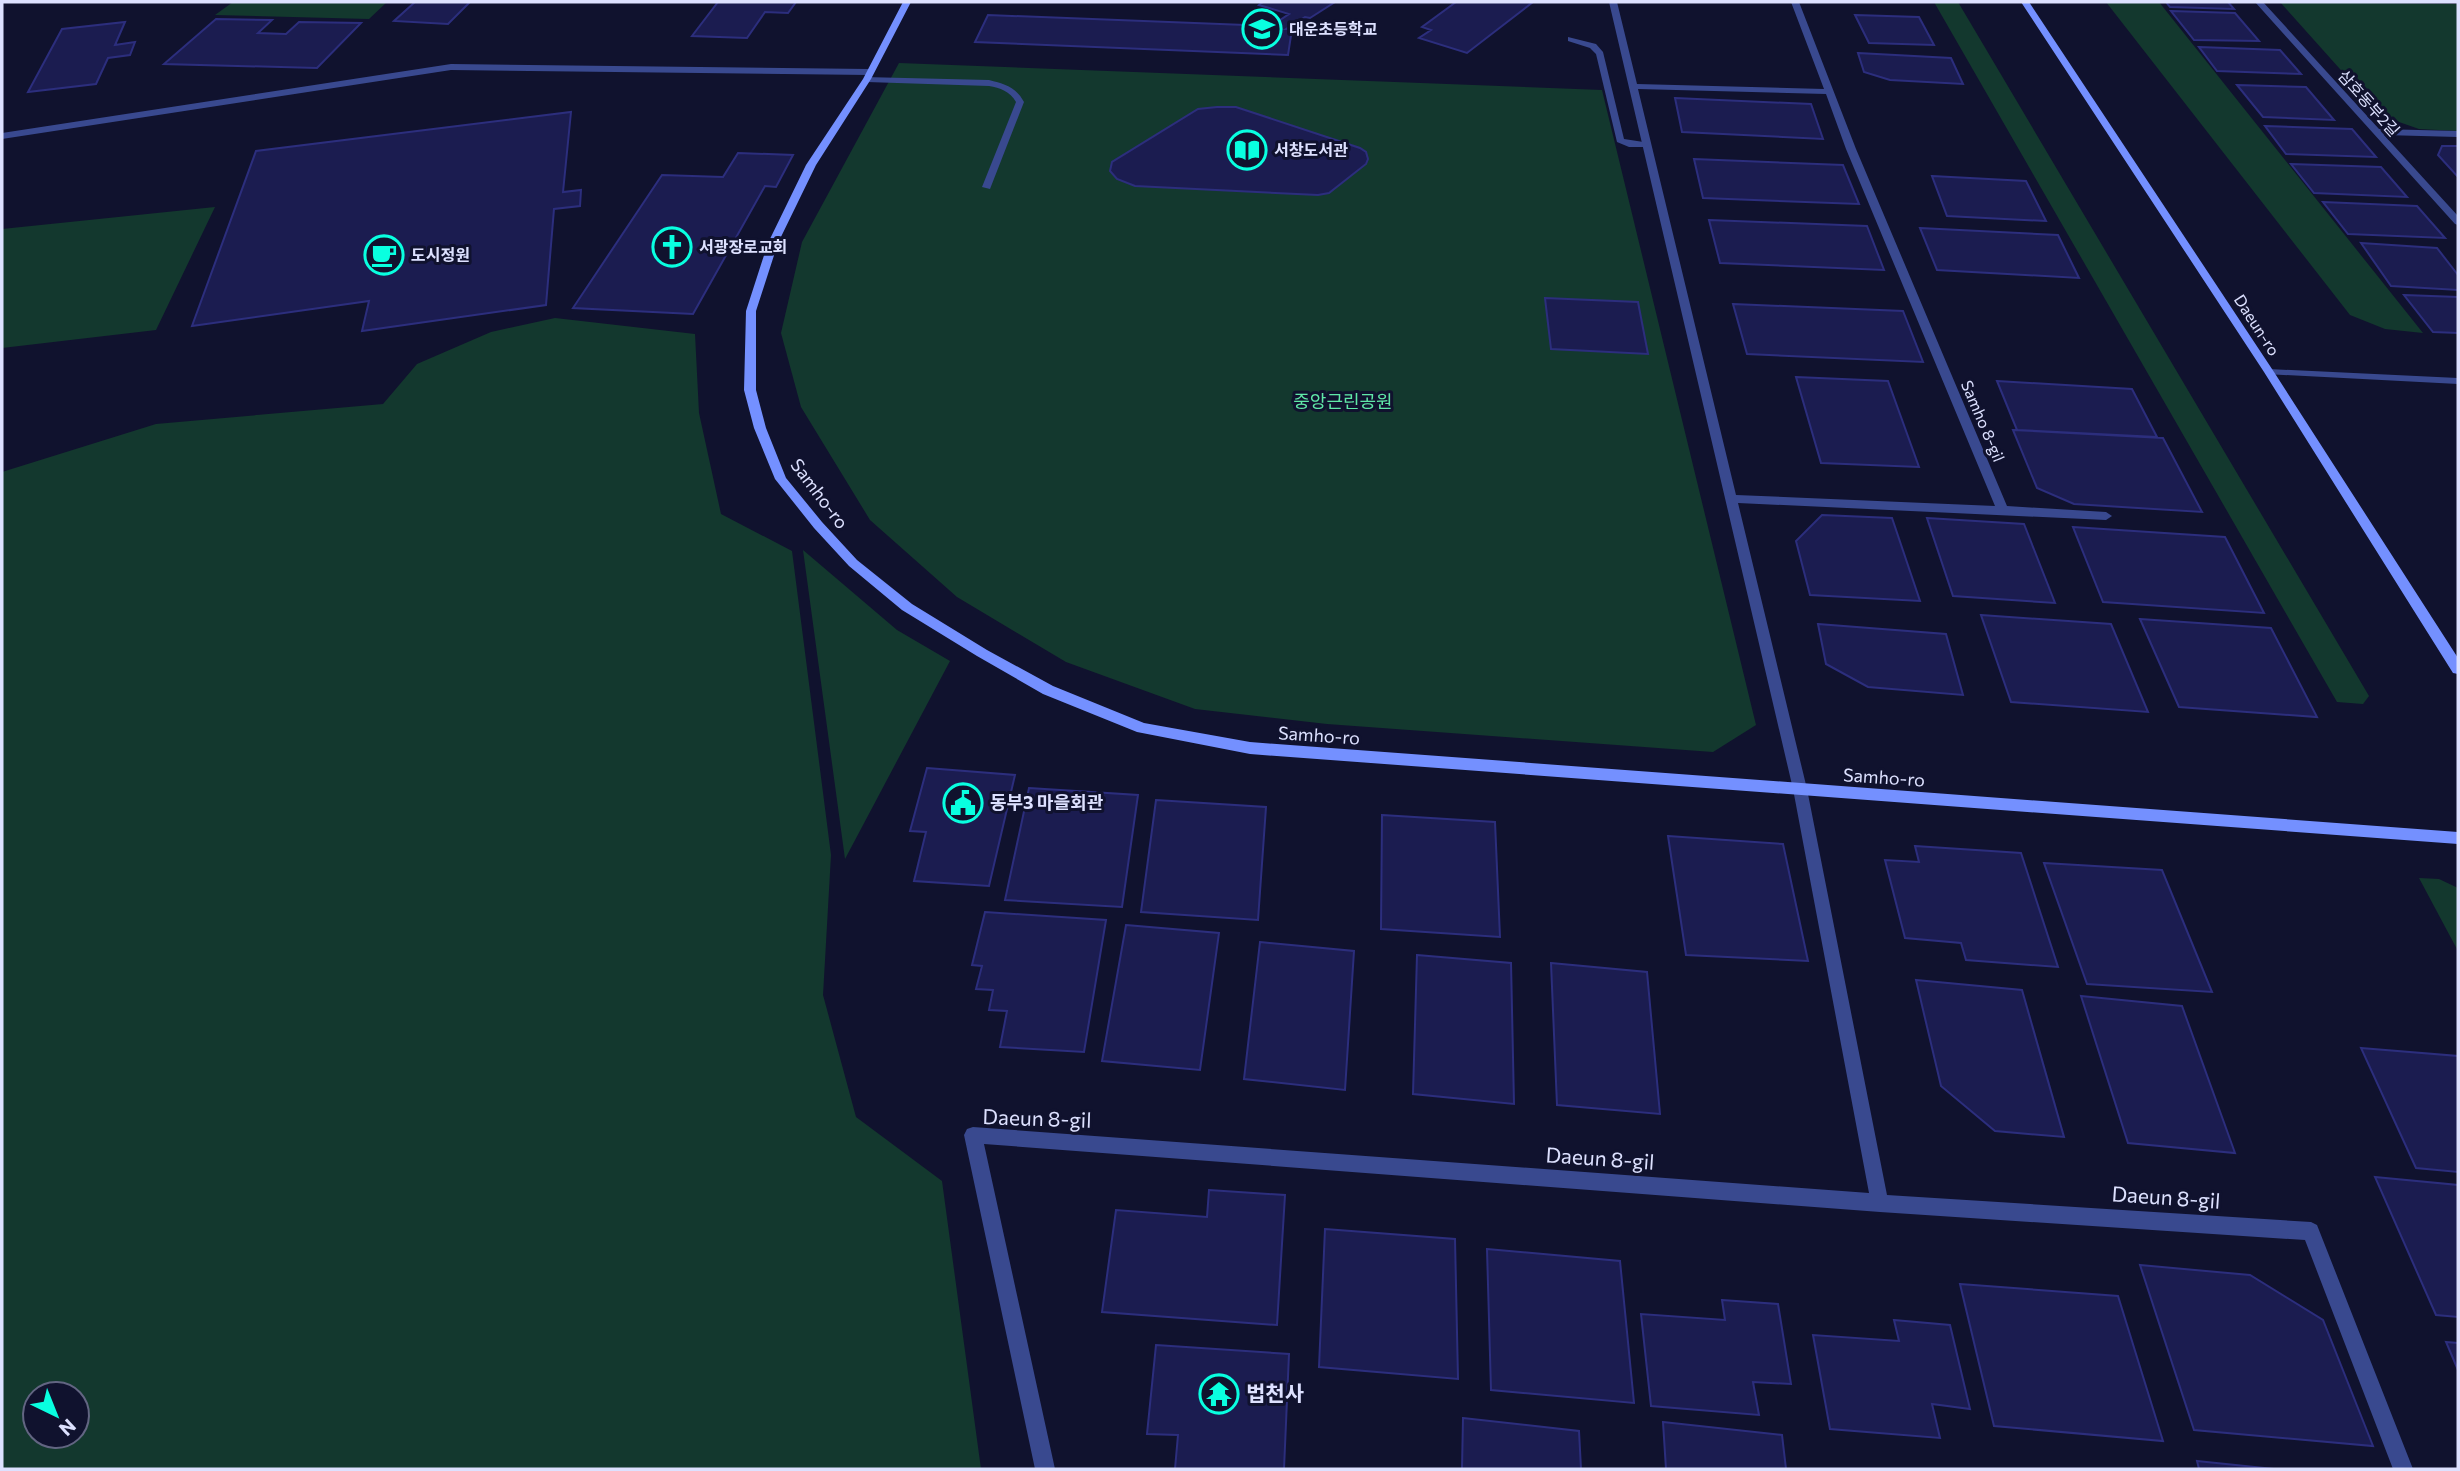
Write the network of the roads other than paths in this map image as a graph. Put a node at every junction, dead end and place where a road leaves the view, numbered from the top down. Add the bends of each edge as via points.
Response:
1 (907, 2) edge
2 (1613, 2) edge
3 (1795, 2) edge
4 (2025, 2) edge
5 (2259, 2) edge
6 (1571, 38) dead end
7 (868, 76) junction
8 (1633, 86) junction
9 (1830, 92) junction
10 (2377, 132) junction
11 (2458, 134) edge
12 (2, 136) edge
13 (1647, 145) junction
14 (987, 187) dead end
15 (2458, 222) edge
16 (2269, 372) junction
17 (2458, 381) edge
18 (1731, 499) junction
19 (2003, 509) junction
20 (2106, 516) dead end
21 (2458, 669) edge
22 (1800, 789) junction
23 (2458, 838) edge
24 (1880, 1203) junction
25 (1045, 1469) edge
26 (2403, 1469) edge

1 - 7 street, Samho-ro
2 - 8 street
3 - 9 street, Samho 8-gil
4 - 16 street, Daeun-ro
5 - 10 street, 삼호동부2길
6 - 13 street via 1593,46 1600,54 1620,140
7 - 12 street via 451,67
7 - 14 street via 989,82 1016,95 1020,102
7 - 22 street, Samho-ro via 811,164 769,254 751,311 750,390 781,479 853,563 907,607 1048,690 1142,728 1250,748
8 - 9 street
8 - 13 street
9 - 19 street, Samho 8-gil
10 - 11 street
10 - 15 street, 삼호동부2길
13 - 18 street
16 - 17 street
16 - 21 street, Daeun-ro
18 - 19 street
18 - 22 street
19 - 20 street
22 - 23 street, Samho-ro
22 - 24 street
24 - 25 street, Daeun 8-gil via 973,1135
24 - 26 street, Daeun 8-gil via 2311,1230

